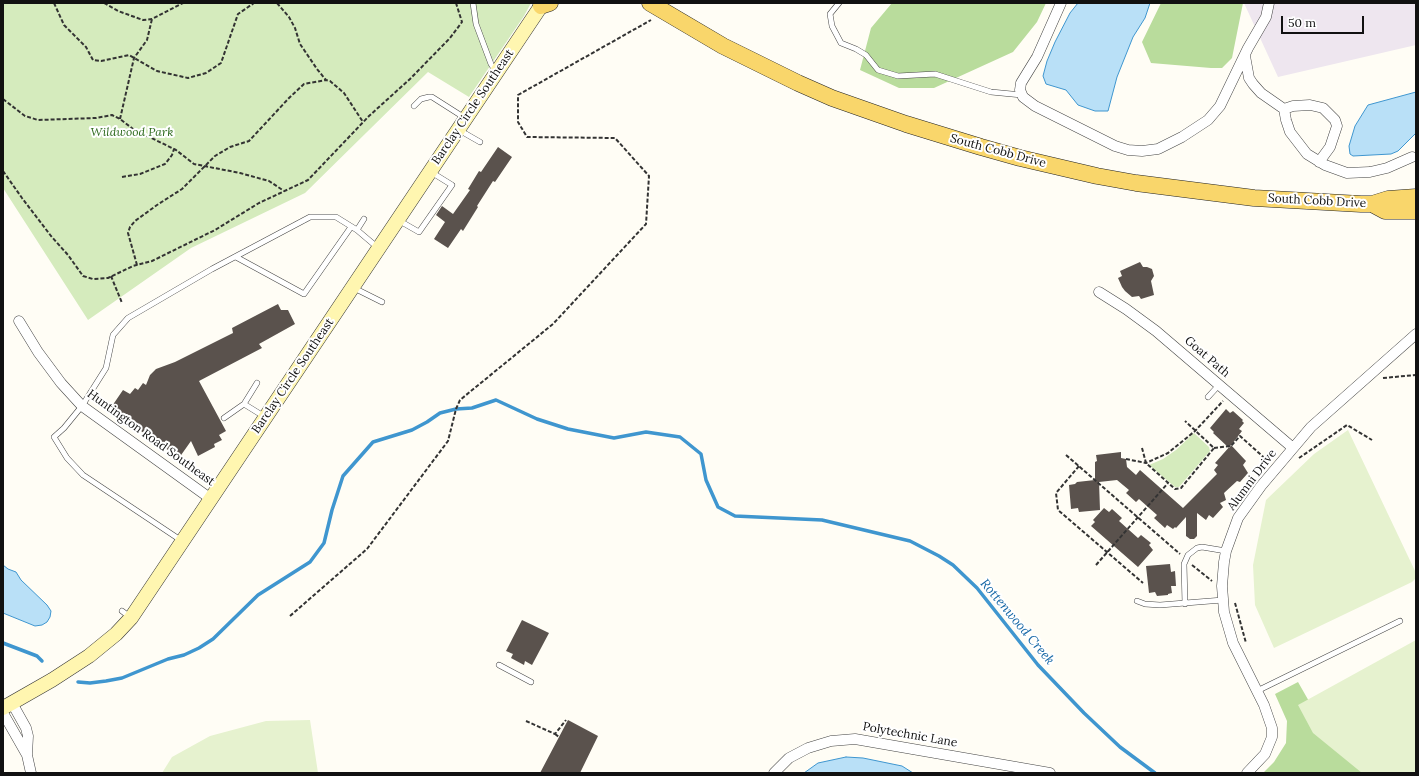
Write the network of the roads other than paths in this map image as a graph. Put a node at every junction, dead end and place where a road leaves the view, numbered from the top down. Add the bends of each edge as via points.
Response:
1 (473, 3) edge
2 (650, 3) edge
3 (839, 3) edge
4 (1061, 3) edge
5 (1268, 3) edge
6 (544, 4) edge
7 (1245, 56) junction
8 (496, 73) junction
9 (1022, 95) junction
10 (414, 106) dead end
11 (1284, 109) junction
12 (462, 124) junction
13 (480, 142) dead end
14 (1412, 157) dead end
15 (1319, 162) junction
16 (430, 171) junction
17 (1416, 197) edge
18 (1372, 204) junction
19 (1416, 211) edge
20 (364, 219) dead end
21 (397, 220) junction
22 (351, 226) junction
23 (357, 230) junction
24 (378, 248) junction
25 (236, 257) junction
26 (352, 287) junction
27 (1099, 292) dead end
28 (382, 302) dead end
29 (19, 321) dead end
30 (1416, 334) edge
31 (257, 383) dead end
32 (1219, 385) junction
33 (1208, 397) dead end
34 (244, 404) junction
35 (82, 406) junction
36 (266, 417) junction
37 (224, 418) dead end
38 (1293, 448) junction
39 (211, 498) junction
40 (182, 542) junction
41 (1226, 551) junction
42 (1223, 600) junction
43 (1137, 601) dead end
44 (1185, 604) junction
45 (1400, 621) dead end
46 (500, 665) dead end
47 (531, 682) dead end
48 (1257, 692) junction
49 (6, 708) edge
50 (1018, 770) edge
51 (31, 773) edge
52 (774, 773) edge
53 (1050, 773) edge
54 (1246, 773) edge

1 - 8 lane via 476,24
2 - 18 main road, South Cobb Drive via 723,46 798,83 868,111 981,147 1058,167 1136,183 1254,198
3 - 9 lane via 830,14 832,26 841,43 866,55 878,70 898,76 934,74 991,92
4 - 9 street via 1037,57 1021,83
5 - 7 street via 1266,17
6 - 8 street, Barclay Circle Southeast
7 - 9 street via 1220,106 1208,120 1158,149 1142,151 1115,146 1035,106
7 - 11 street via 1249,78 1253,84
8 - 12 street, Barclay Circle Southeast
10 - 12 lane via 421,99 432,97
11 - 15 street via 1290,132 1307,154
11 - 15 street via 1310,105 1323,108 1335,120 1337,126 1330,147
12 - 13 lane
12 - 16 street, Barclay Circle Southeast
14 - 15 street via 1388,168 1370,172 1347,173
16 - 21 street, Barclay Circle Southeast
16 - 21 lane via 452,184 419,232
17 - 18 main road, South Cobb Drive via 1388,199
18 - 19 main road, South Cobb Drive via 1385,211
20 - 23 lane
21 - 24 street, Barclay Circle Southeast
22 - 23 lane
22 - 25 lane via 336,217 310,217
22 - 25 lane via 304,294
23 - 24 lane
24 - 26 street, Barclay Circle Southeast
25 - 35 lane via 128,318 113,335 106,368
26 - 28 lane
26 - 36 street, Barclay Circle Southeast
27 - 32 street, Goat Path via 1148,324
29 - 35 street, Huntington Road Southeast via 38,352
30 - 38 street, Alumni Drive via 1319,420
31 - 34 lane
32 - 33 lane
32 - 38 street, Goat Path
34 - 36 lane
34 - 37 lane
35 - 39 street, Huntington Road Southeast
35 - 40 lane via 54,437 67,458 83,475
36 - 39 street, Barclay Circle Southeast
38 - 41 street, Alumni Drive via 1272,466 1238,518
39 - 40 street, Barclay Circle Southeast
40 - 49 street, Barclay Circle Southeast via 126,615 116,634 67,671
41 - 42 street, Alumni Drive
41 - 44 lane via 1202,547 1192,551 1186,559 1183,572
42 - 44 lane
42 - 48 street, Alumni Drive via 1231,638
43 - 44 lane via 1153,606
45 - 48 lane
46 - 47 lane
48 - 54 street, Alumni Drive via 1269,717 1272,737 1265,754
49 - 51 street via 26,728
50 - 52 street, Polytechnic Lane via 865,740 843,739 803,750 789,758
50 - 53 street, Polytechnic Lane

